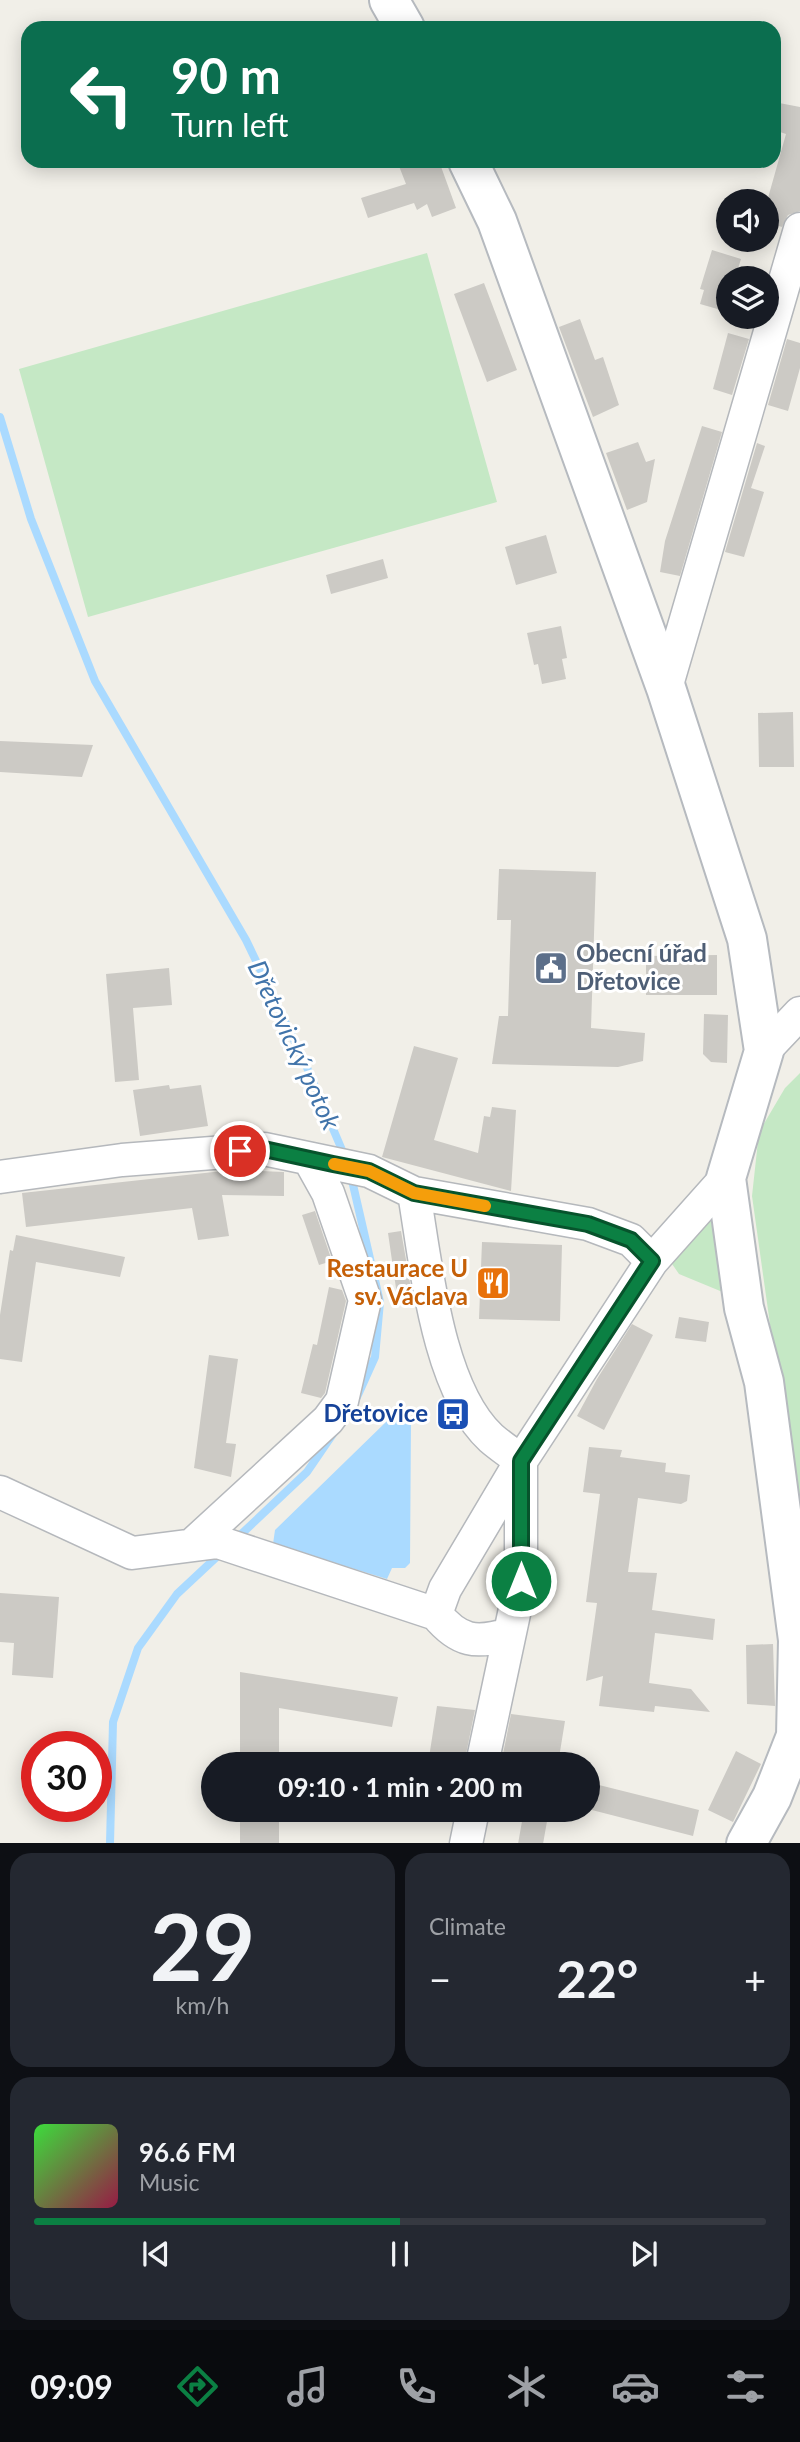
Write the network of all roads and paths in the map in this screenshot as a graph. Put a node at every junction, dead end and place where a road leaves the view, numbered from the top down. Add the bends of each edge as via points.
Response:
1 (390, 0) edge
2 (401, 21) edge
3 (471, 168) edge
4 (800, 229) edge
5 (666, 688) junction
6 (800, 1013) edge
7 (764, 1051) junction
8 (321, 1162) junction
9 (0, 1177) edge
10 (726, 1178) junction
11 (414, 1193) junction
12 (652, 1261) junction
13 (521, 1461) junction
14 (0, 1492) edge
15 (192, 1545) junction
16 (436, 1614) junction
17 (509, 1634) junction
18 (484, 1752) edge
19 (470, 1822) edge
20 (466, 1843) edge
21 (746, 1843) edge

1 - 2 main road
3 - 5 main road via 497,221
4 - 5 street
5 - 7 main road via 747,939
6 - 7 street
7 - 10 main road
8 - 9 street via 264,1149 122,1160
8 - 11 street via 369,1171
8 - 15 street via 365,1300 342,1401 328,1420
10 - 12 street
10 - 21 main road via 744,1308 764,1382 798,1640 796,1736 772,1797
11 - 12 street via 588,1224 631,1240
11 - 13 street via 433,1307 453,1382 489,1436
12 - 13 street
13 - 16 street via 445,1589
13 - 17 street via 521,1581
14 - 15 street via 132,1553
15 - 16 street via 218,1542
16 - 17 street via 451,1632 483,1642
17 - 18 street
19 - 20 street

